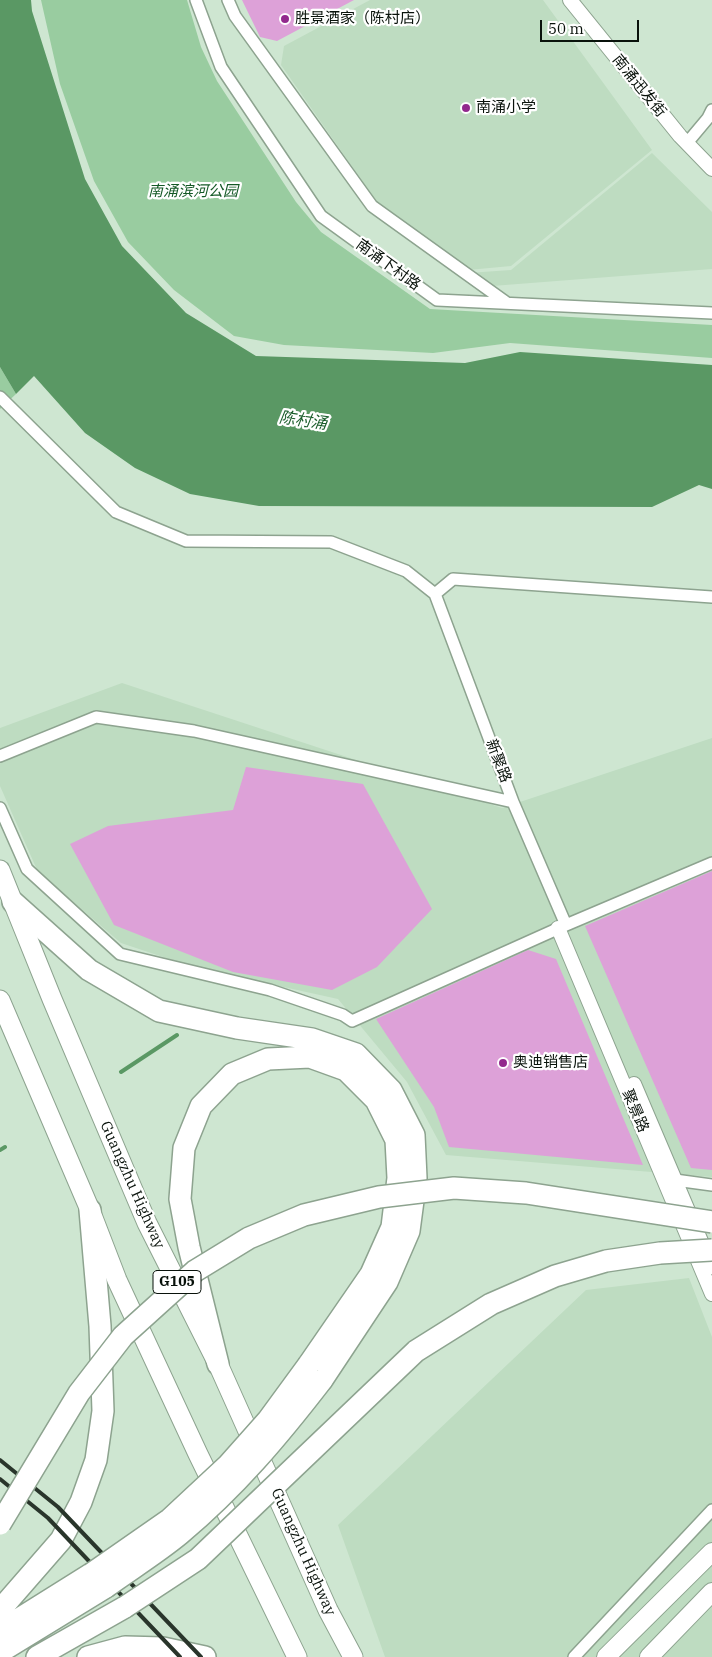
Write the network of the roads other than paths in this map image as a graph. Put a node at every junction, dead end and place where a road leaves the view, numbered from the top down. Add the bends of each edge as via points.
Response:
1 (196, 0) edge
2 (228, 0) edge
3 (570, 0) edge
4 (712, 110) edge
5 (687, 143) junction
6 (712, 169) edge
7 (507, 303) junction
8 (712, 313) edge
9 (0, 398) edge
10 (435, 594) junction
11 (712, 597) edge
12 (0, 756) edge
13 (513, 802) junction
14 (0, 808) edge
15 (712, 863) edge
16 (0, 870) edge
17 (13, 902) junction
18 (562, 926) junction
19 (1, 1006) edge
20 (675, 1180) junction
21 (712, 1185) edge
22 (90, 1210) junction
23 (712, 1222) edge
24 (712, 1250) edge
25 (712, 1267) edge
26 (712, 1294) edge
27 (218, 1364) junction
28 (316, 1372) junction
29 (712, 1510) edge
30 (0, 1524) edge
31 (712, 1552) edge
32 (99, 1580) junction
33 (712, 1592) edge
34 (0, 1610) edge
35 (0, 1631) edge
36 (0, 1652) edge
37 (37, 1657) edge
38 (88, 1657) edge
39 (205, 1657) edge
40 (297, 1657) edge
41 (353, 1657) edge
42 (574, 1657) edge
43 (606, 1657) edge
44 (649, 1657) edge

1 - 7 street, 南涌下村路 via 221,67 320,216 436,300
2 - 7 street via 235,16 372,206
3 - 5 street, 南涌迅发街
4 - 5 street
5 - 6 street, 南涌迅发街
7 - 8 street, 南涌下村路
9 - 10 street via 116,512 186,541 331,542 406,571
10 - 11 street via 453,580
10 - 13 street, 新聚路
12 - 13 street via 96,717 194,731
13 - 18 street, 新聚路
14 - 18 street via 27,869 120,954 270,990 352,1021
15 - 18 street
16 - 17 highway, Guangzhu Highway / G105
17 - 27 highway, Guangzhu Highway / G105 via 147,1223
17 - 28 highway via 89,970 158,1012 321,1042 356,1054 391,1090 414,1135 416,1178 409,1231 387,1282
18 - 20 street, 聚景路
18 - 26 street, 聚景路
19 - 22 highway
20 - 21 street
20 - 25 street, 聚景路
22 - 34 highway via 103,1411 96,1460 81,1502 61,1540
22 - 40 highway via 117,1280
23 - 30 highway, bridge via 526,1193 454,1188 379,1197 304,1215 249,1238 195,1270 123,1336 79,1393
24 - 37 highway, bridge via 606,1261 555,1276 491,1304 416,1351 198,1559
27 - 28 highway via 180,1199 184,1148 201,1106 232,1074 268,1059 310,1057 346,1070 376,1100 396,1140 398,1178 392,1227 372,1274
27 - 41 highway, Guangzhu Highway / G105 via 328,1610
28 - 32 highway, bridge via 228,1465
29 - 42 street
31 - 43 main road
32 - 35 highway
32 - 36 highway
33 - 44 main road
38 - 39 highway via 125,1647 163,1648

